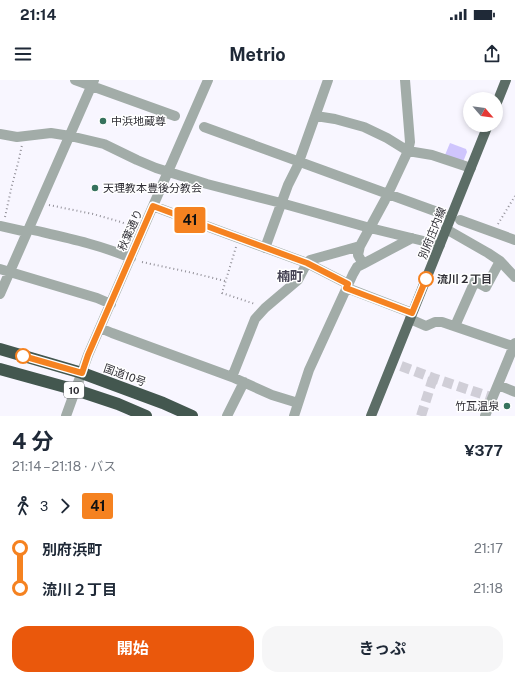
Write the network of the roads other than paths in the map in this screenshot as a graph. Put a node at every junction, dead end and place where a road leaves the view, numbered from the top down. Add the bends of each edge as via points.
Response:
1 (75, 80) edge
2 (208, 80) edge
3 (328, 80) edge
4 (405, 80) edge
5 (506, 80) edge
6 (93, 83) edge
7 (501, 92) edge
8 (175, 116) dead end
9 (316, 116) junction
10 (204, 127) dead end
11 (485, 132) edge
12 (0, 134) edge
13 (70, 136) junction
14 (408, 151) junction
15 (299, 162) junction
16 (471, 168) junction
17 (168, 172) junction
18 (388, 194) junction
19 (281, 203) junction
20 (153, 206) junction
21 (443, 214) dead end
22 (460, 220) dead end
23 (2, 226) edge
24 (370, 228) junction
25 (446, 229) junction
26 (28, 230) junction
27 (412, 238) junction
28 (515, 240) edge
29 (440, 245) junction
30 (360, 246) junction
31 (265, 248) junction
32 (131, 258) junction
33 (500, 261) junction
34 (307, 263) junction
35 (363, 264) junction
36 (5, 270) edge
37 (515, 277) edge
38 (348, 286) junction
39 (0, 294) edge
40 (111, 304) junction
41 (411, 316) junction
42 (455, 326) junction
43 (100, 328) junction
44 (515, 345) edge
45 (0, 349) edge
46 (0, 369) edge
47 (82, 373) junction
48 (232, 376) junction
49 (244, 382) junction
50 (498, 386) junction
51 (76, 390) junction
52 (515, 392) edge
53 (298, 403) junction
54 (66, 416) edge
55 (146, 416) edge
56 (192, 416) edge
57 (227, 416) edge
58 (294, 416) edge
59 (371, 416) edge
60 (485, 416) edge

1 - 6 street
2 - 17 street, 秋葉通り
3 - 9 street
4 - 14 street via 410,142
5 - 7 main road
6 - 8 street
6 - 13 street
9 - 14 street via 364,127
9 - 15 street
10 - 15 street
11 - 16 main road, 別府庄内線
12 - 13 street via 17,137 51,133
13 - 17 street via 104,144
13 - 26 street
14 - 16 street via 432,155
14 - 18 street
15 - 18 street
15 - 19 street
16 - 25 main road, 別府庄内線
17 - 19 street
17 - 20 street, 秋葉通り
18 - 21 street
18 - 24 street
19 - 24 street
19 - 31 street
20 - 31 street
20 - 32 street, 秋葉通り
22 - 28 street
23 - 26 street
24 - 27 street
24 - 30 street
25 - 29 main road, 別府庄内線
25 - 33 street
26 - 32 street via 65,237
26 - 36 street
27 - 29 street
27 - 35 street
29 - 41 main road, 別府庄内線
30 - 34 street
30 - 35 street via 358,254
31 - 34 street
32 - 40 street, 秋葉通り
33 - 37 street
33 - 42 street via 486,287 475,282
34 - 38 street
34 - 48 street via 298,280 255,319
35 - 38 street via 357,267
36 - 39 street
36 - 40 street
38 - 41 street
38 - 53 street via 309,370
40 - 43 street, 秋葉通り
41 - 42 street via 426,326 438,321
41 - 59 main road, 別府庄内線 via 396,364
42 - 44 street
43 - 47 street, 秋葉通り
43 - 48 street
44 - 50 street
45 - 47 highway, 国道10号 / 10
46 - 51 highway, 10
47 - 51 street, 秋葉通り
47 - 56 highway, 国道10号 / 10
48 - 49 street
49 - 53 street
49 - 57 street
50 - 52 street
50 - 60 street
51 - 54 street, 秋葉通り
51 - 55 highway, 10
53 - 58 street

